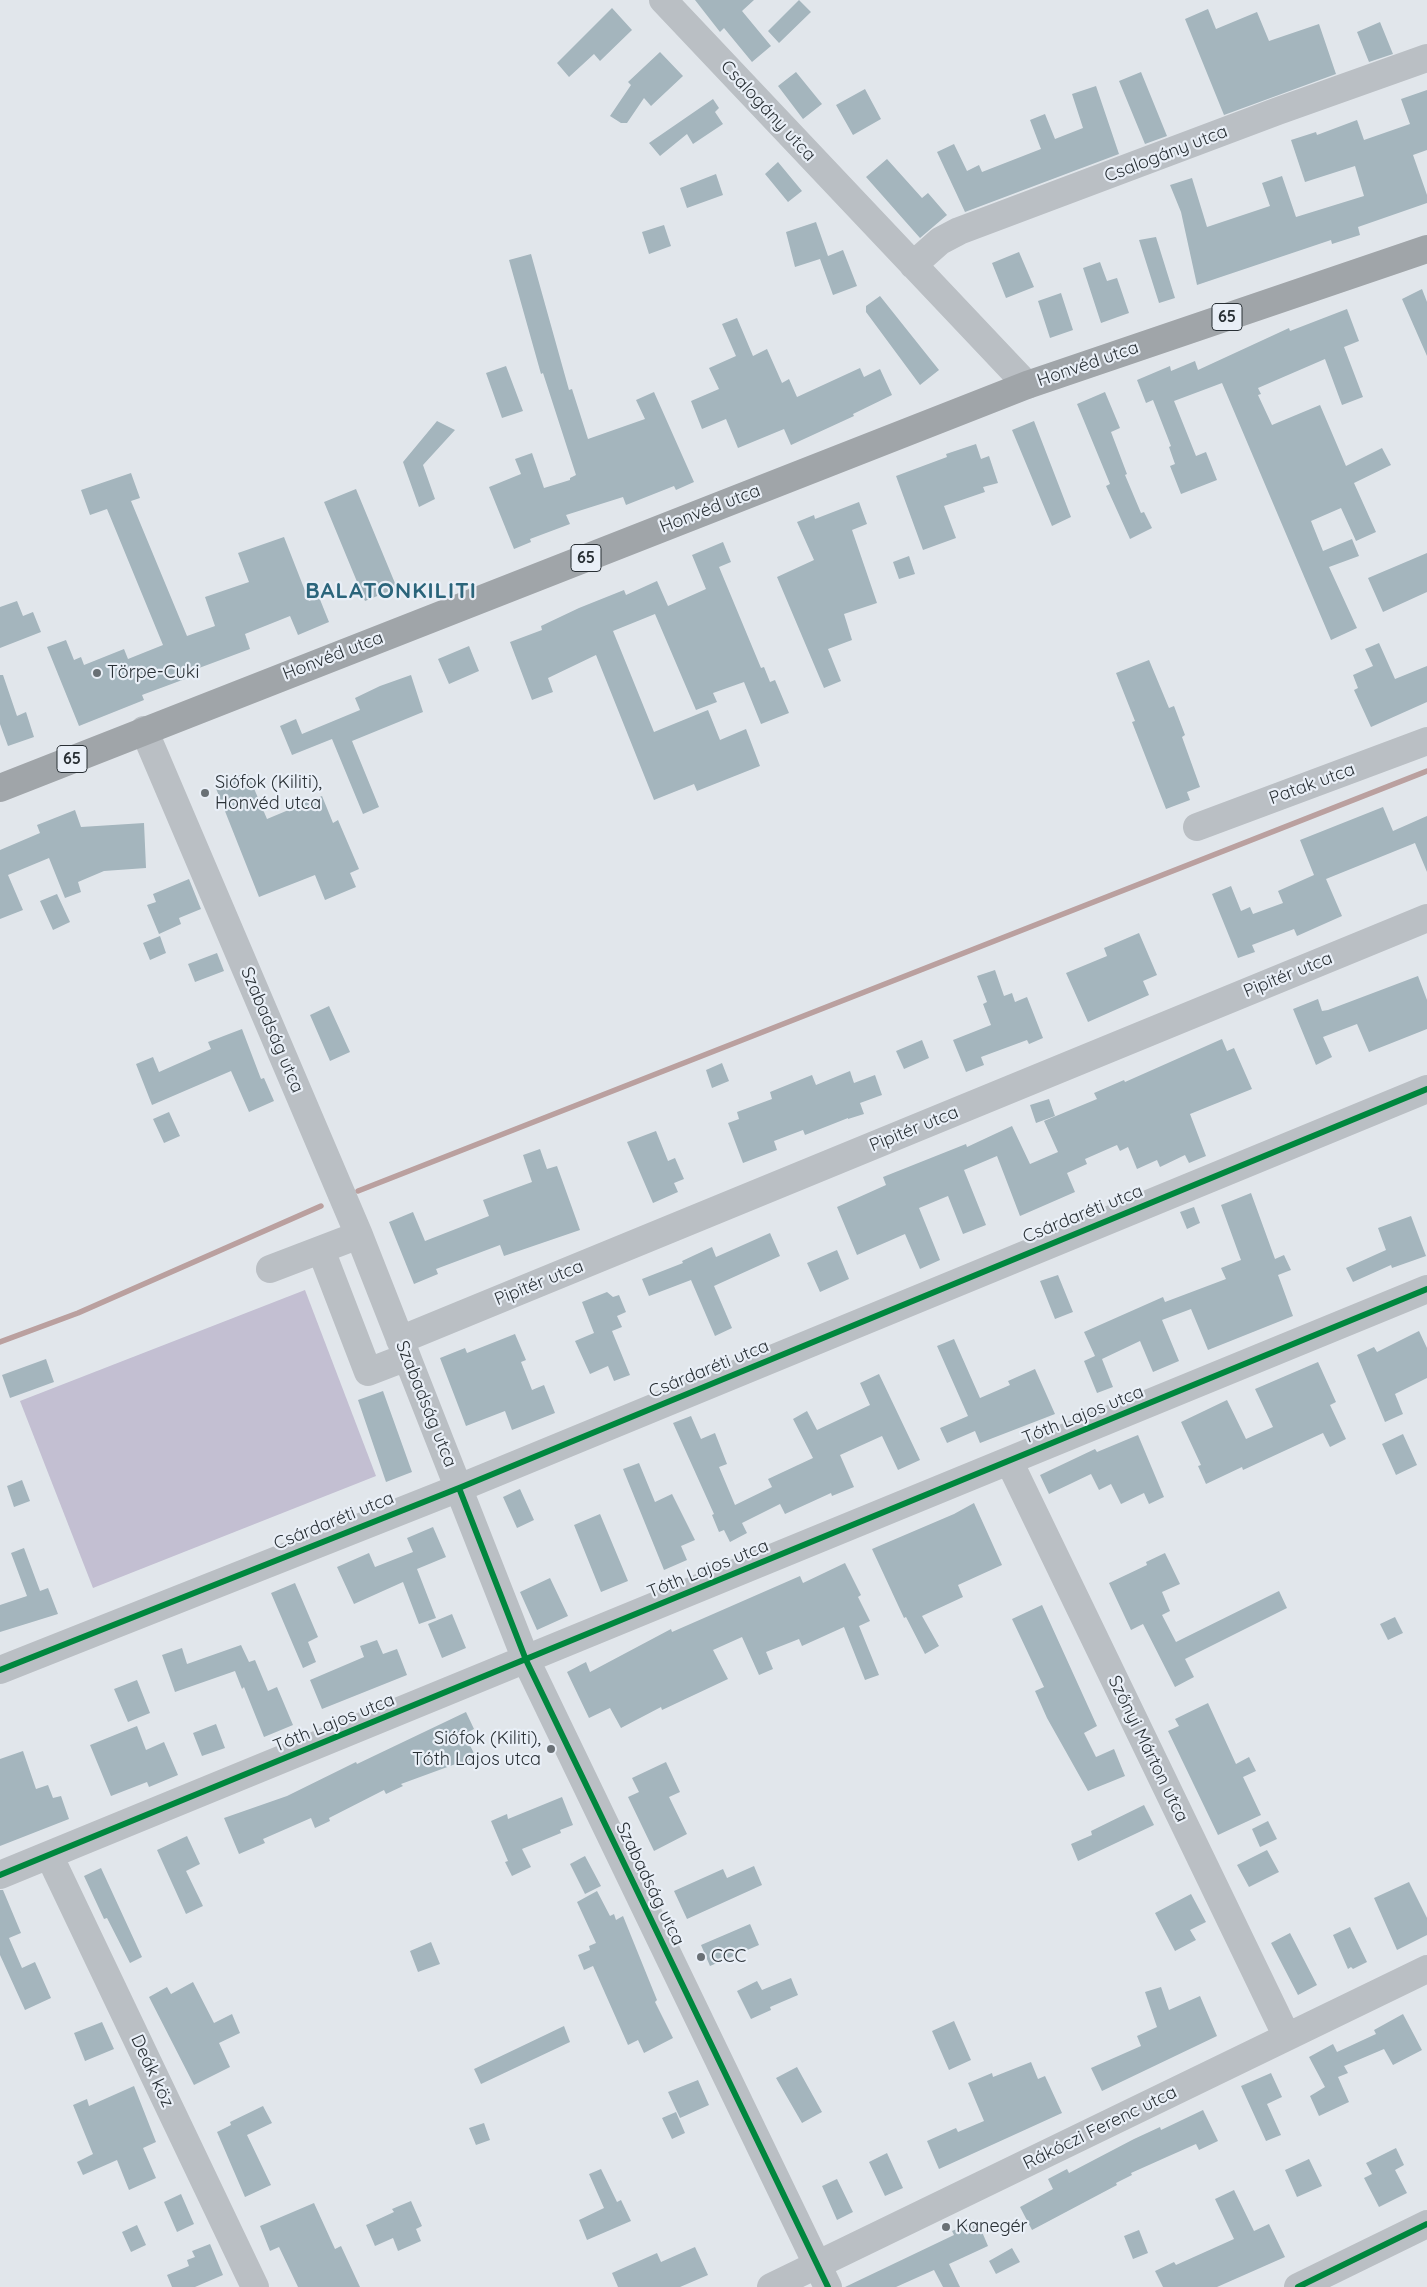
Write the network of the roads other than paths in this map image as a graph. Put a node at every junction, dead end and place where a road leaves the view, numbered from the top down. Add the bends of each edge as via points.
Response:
1 (663, 0) edge
2 (1427, 58) edge
3 (1427, 249) edge
4 (913, 265) junction
5 (1027, 385) junction
6 (144, 730) junction
7 (1427, 741) edge
8 (0, 788) edge
9 (1197, 827) dead end
10 (1427, 918) edge
11 (1427, 1089) edge
12 (359, 1235) junction
13 (321, 1250) junction
14 (270, 1269) dead end
15 (1427, 1289) edge
16 (404, 1348) junction
17 (1009, 1461) junction
18 (459, 1488) junction
19 (526, 1660) junction
20 (0, 1670) edge
21 (49, 1854) junction
22 (0, 1875) edge
23 (1427, 1968) edge
24 (1287, 2037) junction
25 (1427, 2224) edge
26 (822, 2277) edge
27 (255, 2287) edge
28 (772, 2287) edge
29 (1298, 2287) edge

1 - 4 street, Csalogány utca
2 - 4 street, Csalogány utca via 1269,114 960,232 940,241
3 - 5 main road, Honvéd utca / 65
4 - 5 street, Csalogány utca
5 - 6 main road, Honvéd utca / 65
6 - 8 main road, Honvéd utca / 65
6 - 12 street, Szabadság utca
7 - 9 street, Patak utca
10 - 16 street, Pipitér utca
11 - 18 street, Csárdaréti utca
12 - 13 street
12 - 16 street, Szabadság utca
13 - 14 street
13 - 16 street, Pipitér utca via 368,1372
15 - 17 street, Tóth Lajos utca
16 - 18 street, Szabadság utca
17 - 19 street, Tóth Lajos utca
17 - 24 street, Szőnyi Márton utca
18 - 19 street, Szabadság utca
18 - 20 street, Csárdaréti utca
19 - 21 street, Tóth Lajos utca
19 - 26 street, Szabadság utca
21 - 22 street, Tóth Lajos utca
21 - 27 street, Deák köz
23 - 24 street, Rákóczi Ferenc utca
24 - 26 street, Rákóczi Ferenc utca
25 - 29 street
26 - 28 street, Rákóczi Ferenc utca

